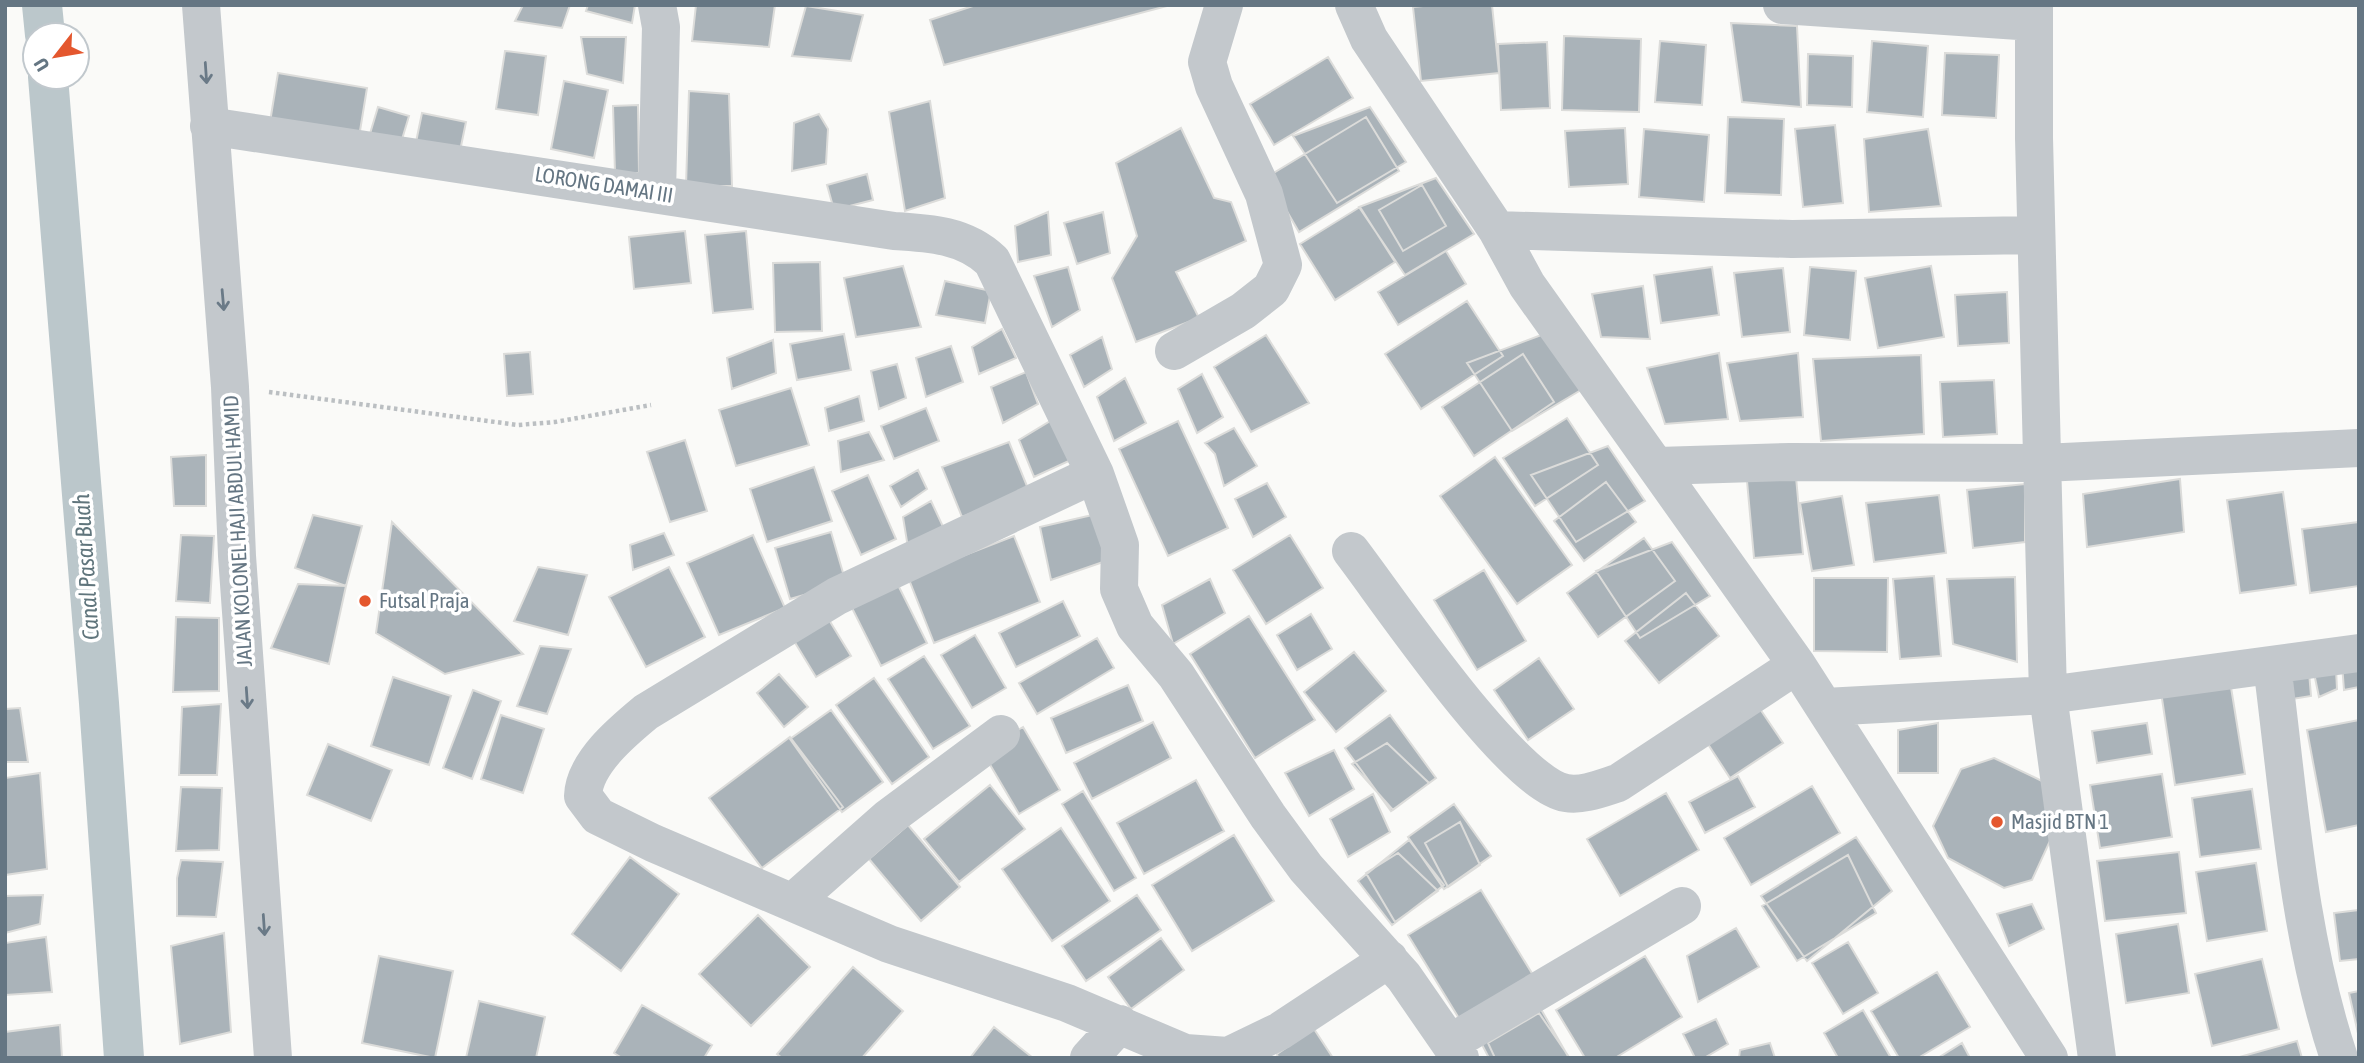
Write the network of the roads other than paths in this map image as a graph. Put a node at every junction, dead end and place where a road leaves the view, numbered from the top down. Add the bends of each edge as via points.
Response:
1 (201, 5) edge
2 (657, 5) edge
3 (1224, 5) edge
4 (1354, 5) edge
5 (1782, 5) edge
6 (2034, 13) edge
7 (209, 126) junction
8 (657, 193) junction
9 (1497, 230) junction
10 (2036, 235) junction
11 (1174, 351) dead end
12 (2359, 448) edge
13 (2043, 463) junction
14 (1658, 466) junction
15 (1095, 474) junction
16 (1351, 551) dead end
17 (2359, 653) edge
18 (1797, 665) junction
19 (2272, 665) junction
20 (2048, 695) junction
21 (1825, 707) junction
22 (1001, 734) dead end
23 (794, 901) junction
24 (1682, 906) dead end
25 (1389, 959) junction
26 (1120, 1024) junction
27 (1456, 1050) edge
28 (1228, 1057) edge
29 (273, 1058) edge
30 (1089, 1058) edge
31 (2049, 1058) edge
32 (2097, 1058) edge
33 (2339, 1058) edge

1 -> 7 street, JALAN KOLONEL HAJI ABDUL HAMID
2 - 8 street via 661,27
3 - 11 street via 1207,62 1264,194 1283,265 1271,289 1243,312
4 - 9 street via 1382,60
5 - 6 street
6 - 10 street
7 - 8 street, LORONG DAMAI III
7 -> 29 street, JALAN KOLONEL HAJI ABDUL HAMID
8 - 15 street, LORONG DAMAI III via 930,233 978,247 992,261
9 - 10 street via 1792,239
9 - 14 street via 1527,285
10 - 13 street
12 - 13 street
13 - 14 street
13 - 20 street
14 - 18 street
15 - 23 street via 837,596 646,712 588,776 583,796 598,816
15 - 25 street via 1120,545 1119,589 1135,626 1176,675 1306,868
16 - 18 street via 1488,731 1543,782 1565,793 1618,783
17 - 19 street
18 - 21 street
19 - 20 street
19 - 33 street via 2304,904
20 - 21 street
20 - 32 street
21 - 31 street
22 - 23 street via 888,818
23 - 26 street via 889,944
24 - 27 street
25 - 27 street
25 - 28 street via 1280,1031
26 - 28 street via 1185,1053
26 - 30 street

